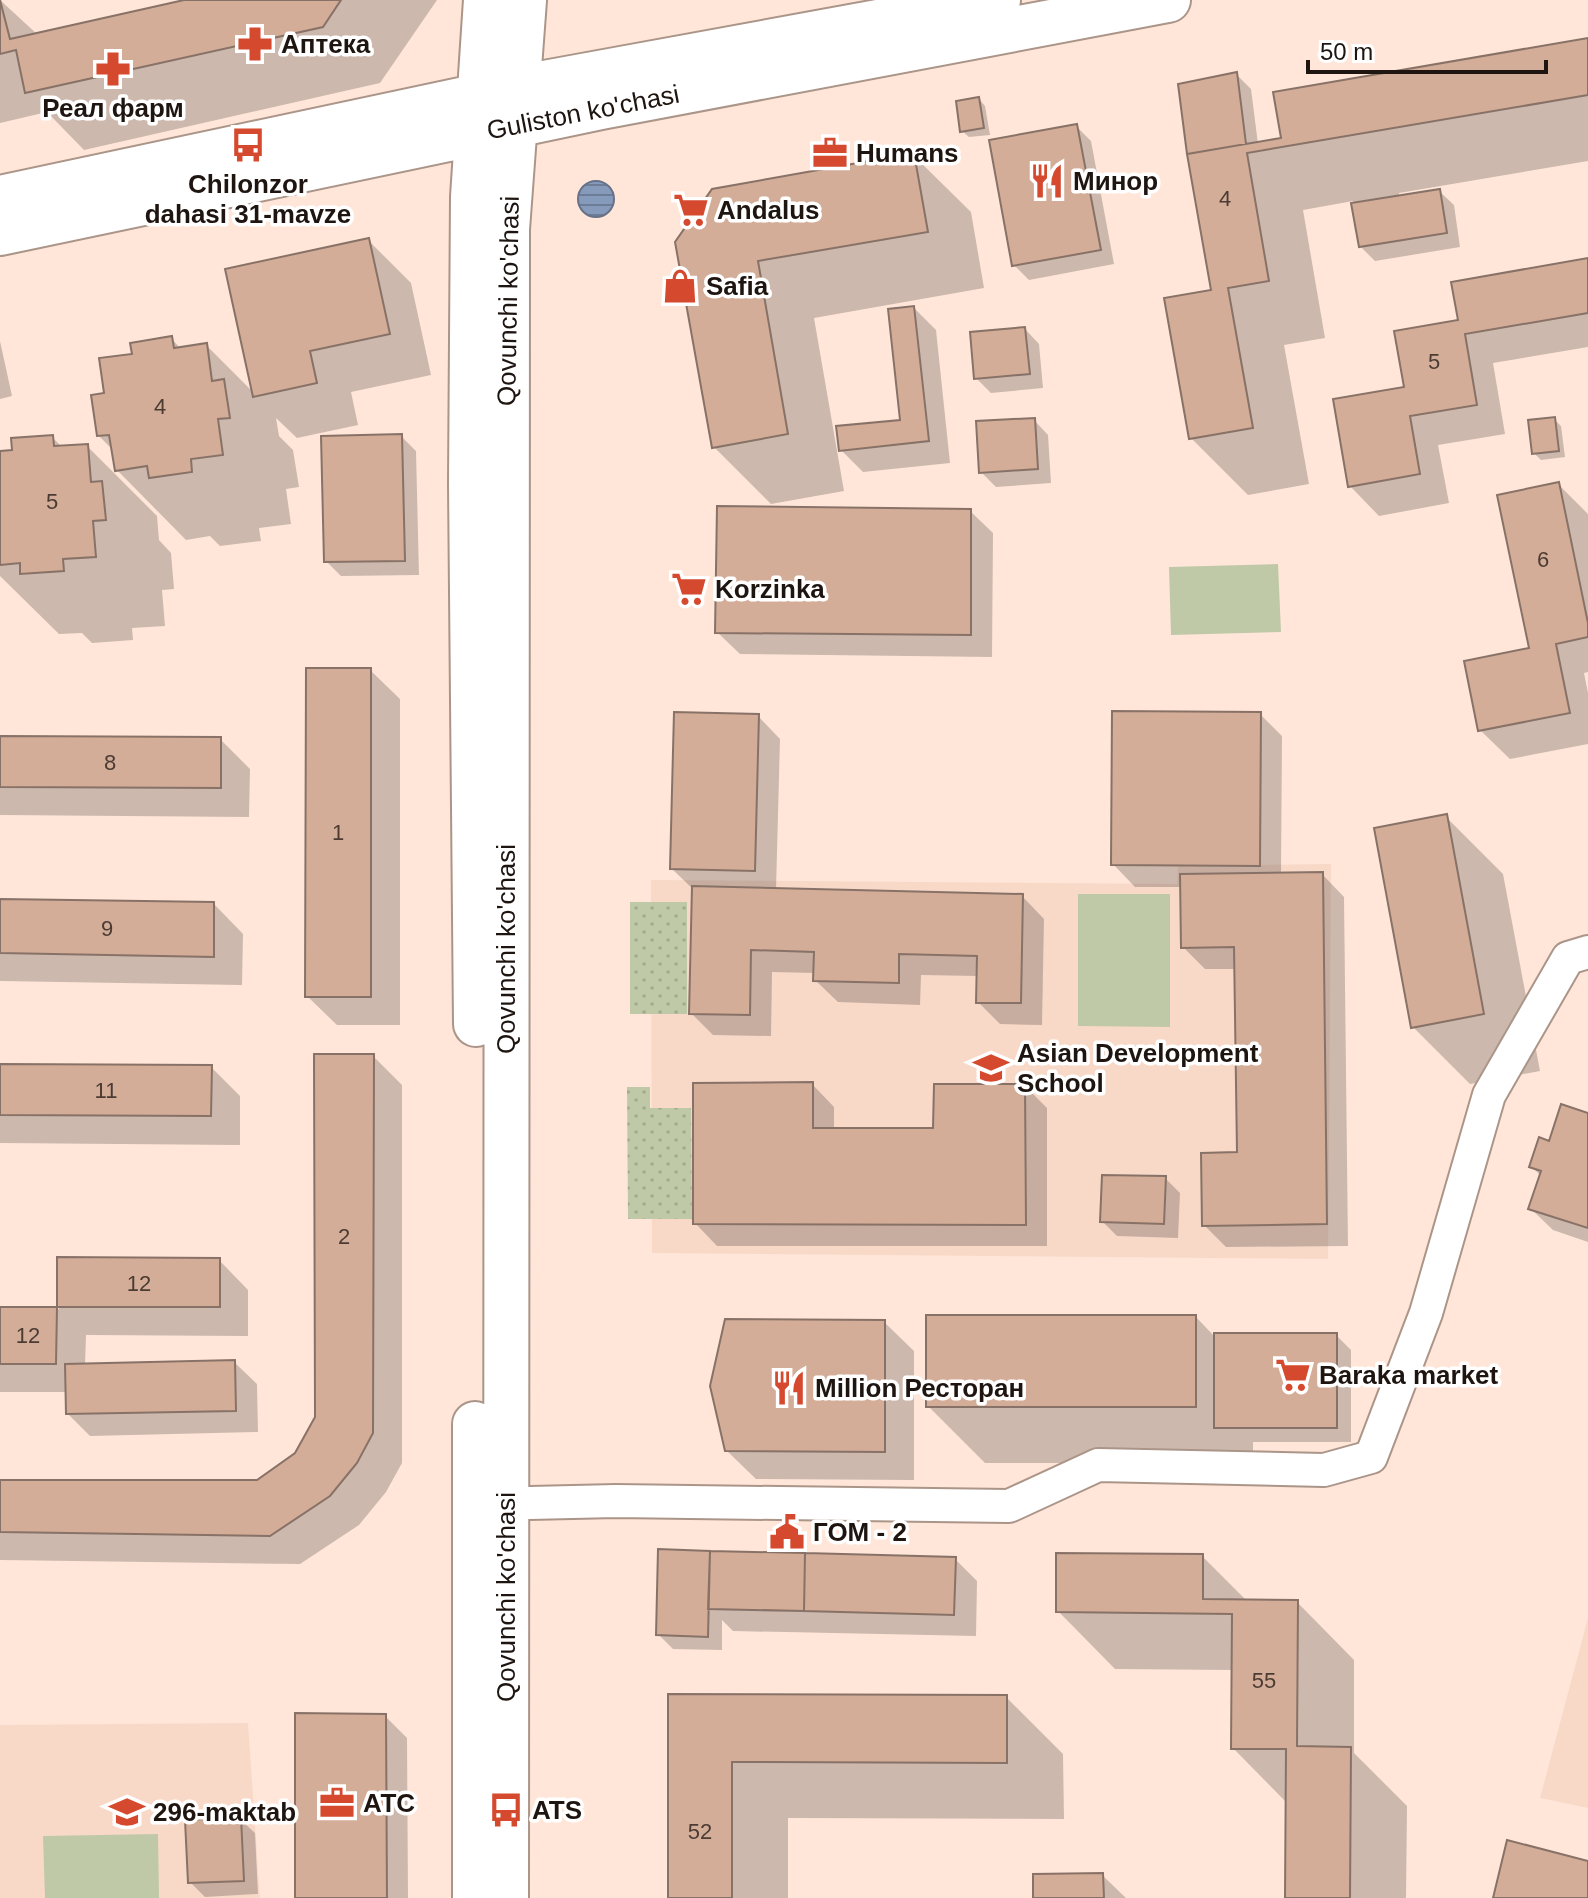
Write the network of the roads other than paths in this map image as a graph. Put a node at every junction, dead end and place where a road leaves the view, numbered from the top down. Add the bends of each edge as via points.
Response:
1 (486, 0) edge
2 (524, 0) edge
3 (998, 0) edge
4 (1168, 0) edge
5 (498, 111) junction
6 (0, 198) edge
7 (0, 233) edge
8 (1588, 952) edge
9 (490, 1504) junction
10 (475, 1898) edge
11 (506, 1898) edge

1 - 5 main road, Qovunchi ko'chasi
2 - 5 main road, Qovunchi ko'chasi
3 - 5 main road, Guliston ko'chasi
4 - 5 main road, Guliston ko'chasi
5 - 6 main road, Guliston ko'chasi
5 - 7 main road, Guliston ko'chasi
5 - 9 main road, Qovunchi ko'chasi via 473,197 471,483 476,1015
8 - 9 street via 1568,958 1489,1095 1426,1313 1371,1457 1324,1470 1098,1465 1009,1506
9 - 10 main road, Qovunchi ko'chasi
9 - 11 main road, Qovunchi ko'chasi

